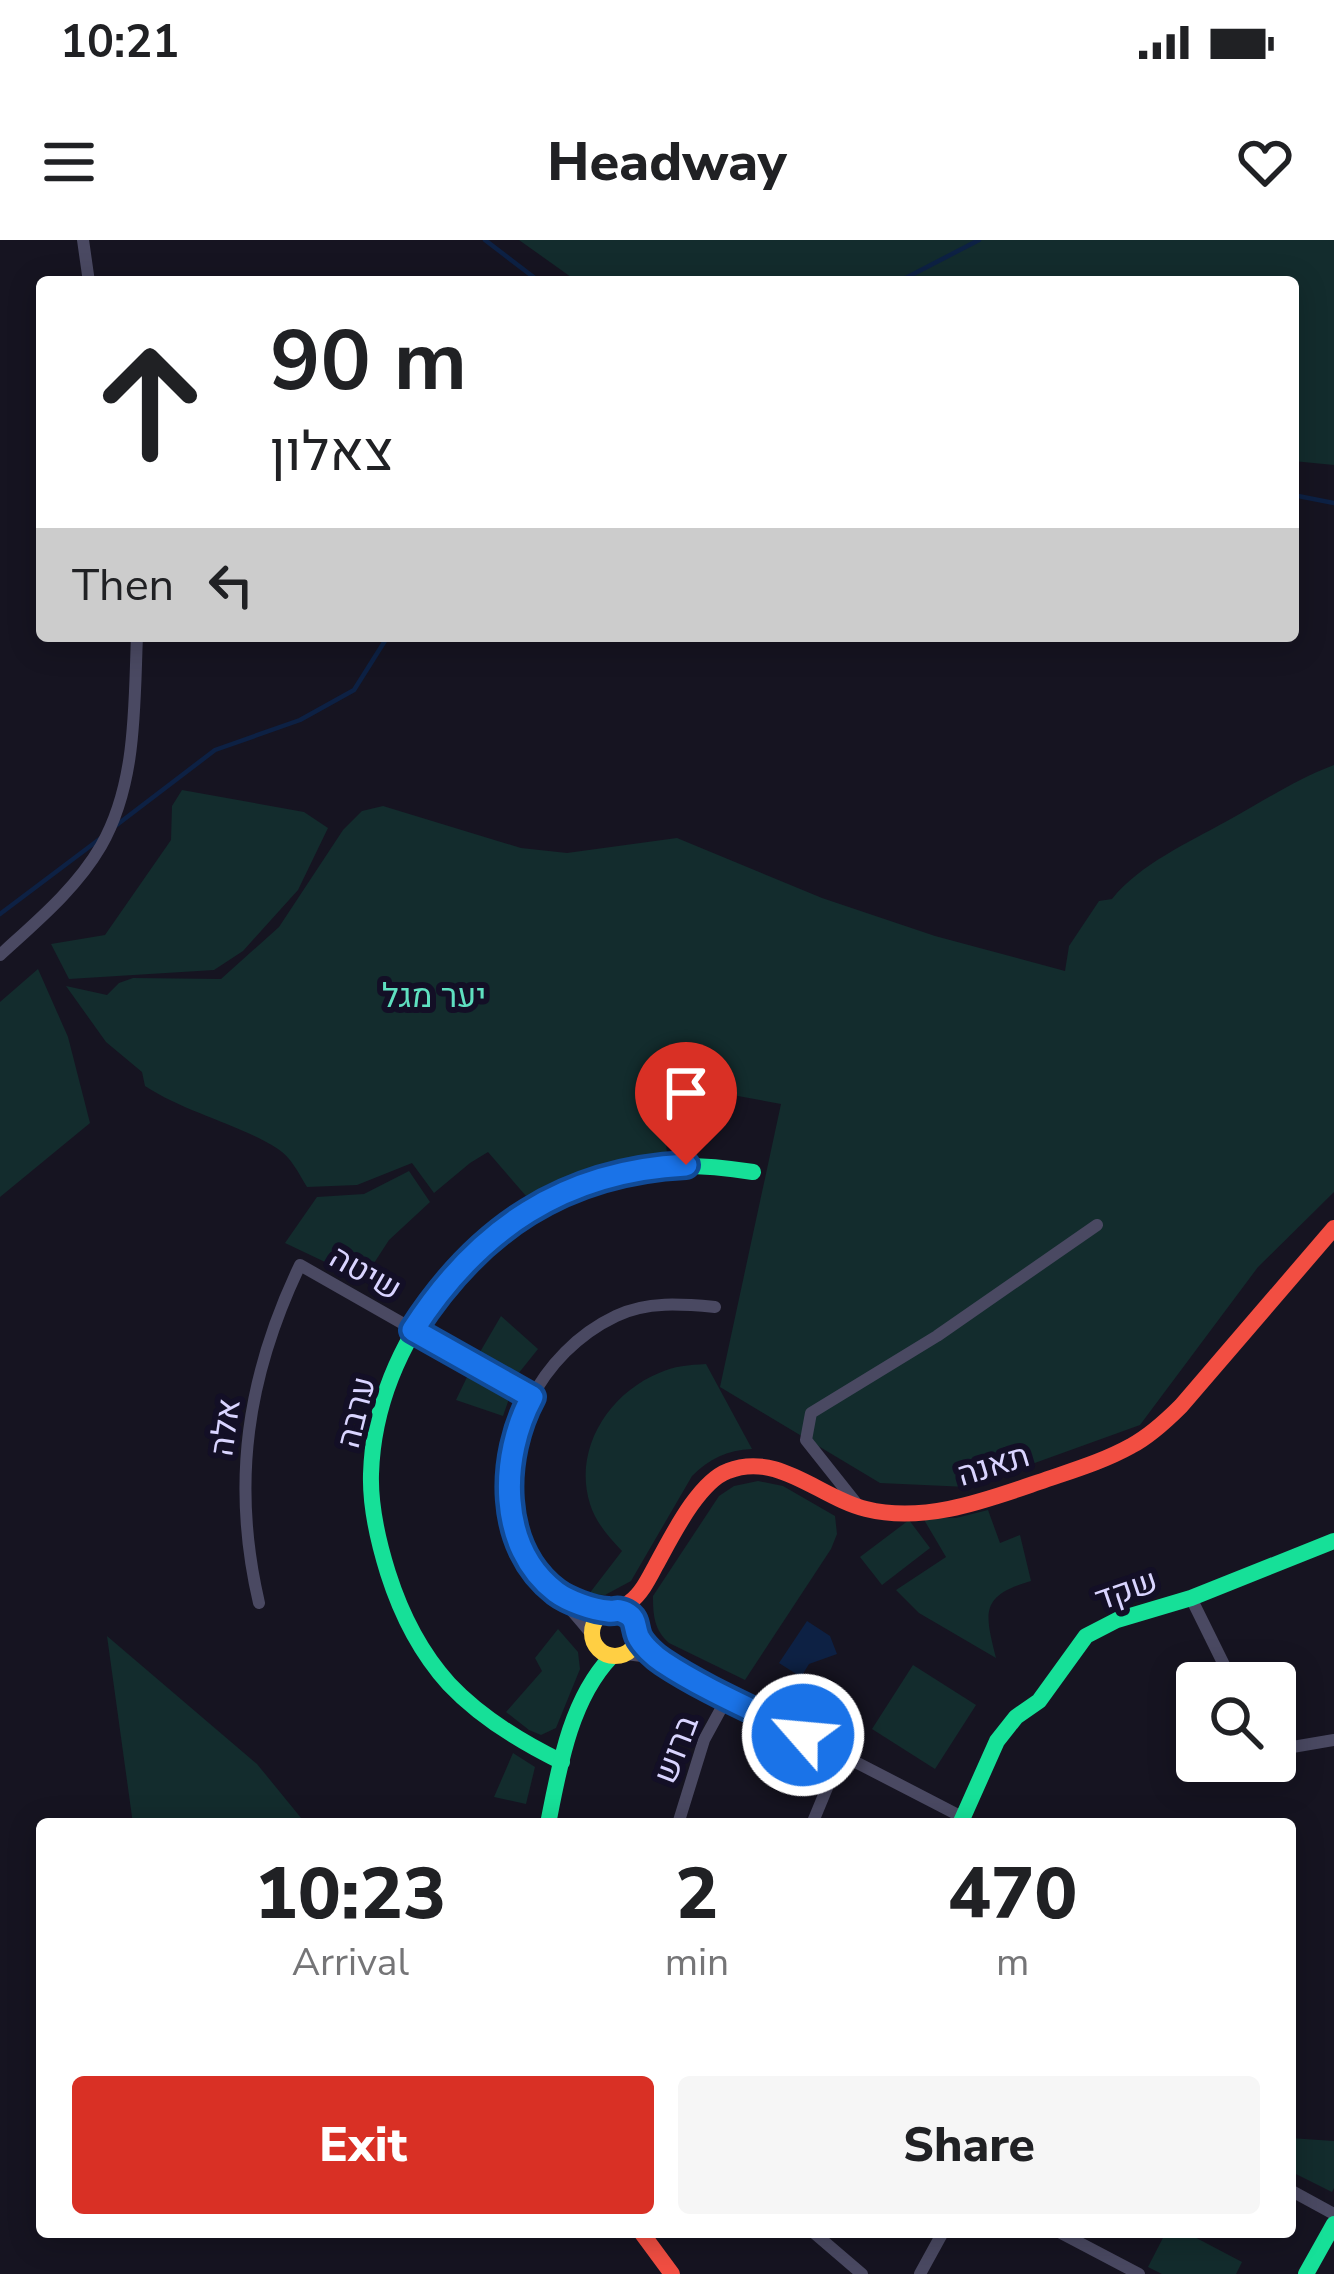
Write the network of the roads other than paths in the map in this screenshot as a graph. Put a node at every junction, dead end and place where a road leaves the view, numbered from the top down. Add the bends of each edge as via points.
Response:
1 (83, 240) edge
2 (87, 276) edge
3 (137, 642) edge
4 (0, 956) edge
5 (753, 1172) dead end
6 (1097, 1225) dead end
7 (1334, 1228) edge
8 (300, 1265) joint
9 (715, 1307) dead end
10 (413, 1330) junction
11 (532, 1397) junction
12 (861, 1509) junction
13 (1334, 1541) edge
14 (642, 1590) junction
15 (558, 1594) junction
16 (1191, 1598) junction
17 (259, 1603) dead end
18 (610, 1611) junction
19 (637, 1630) junction
20 (593, 1640) junction
21 (619, 1655) junction
22 (1223, 1662) edge
23 (664, 1663) junction
24 (593, 1678) junction
25 (728, 1696) junction
26 (1334, 1740) edge
27 (1296, 1746) edge
28 (841, 1754) junction
29 (562, 1762) junction
30 (549, 1818) edge
31 (680, 1818) edge
32 (814, 1818) edge
33 (956, 1818) edge
34 (962, 1818) edge
35 (1296, 2193) edge
36 (1334, 2213) edge
37 (1334, 2224) edge
38 (645, 2238) edge
39 (820, 2238) edge
40 (940, 2238) edge
41 (1070, 2238) edge
42 (672, 2274) edge
43 (862, 2274) edge
44 (920, 2274) edge
45 (1139, 2274) edge
46 (1306, 2274) edge

1 - 2 street
3 - 4 street via 133,734 110,828 70,889
5 - 10 street, ערבה via 658,1166 568,1190 478,1249
6 - 12 street via 812,1413 806,1440
7 - 12 street, תאנה via 1190,1398 1139,1442 968,1505 907,1514
8 - 10 street, שיטה
8 - 17 street, אלה via 268,1342 245,1456 246,1532
9 - 11 street via 661,1304 616,1316 577,1343
10 - 11 street, שיטה
10 - 29 street, ערבה via 372,1460 389,1578 439,1672 488,1718
11 - 15 street via 512,1446 510,1499 523,1547
12 - 14 street, תאנה via 778,1470 729,1470 700,1493
13 - 16 street, שקד
14 - 18 street, תאנה
14 - 19 street, תאנה
15 - 18 street
15 - 20 street
16 - 22 street
16 - 34 street, שקד via 1086,1636 998,1741
18 - 19 street via 627,1614
18 - 20 street via 596,1620
19 - 21 street via 632,1649
19 - 23 street
20 - 21 street
20 - 24 street
21 - 23 street
21 - 24 street
23 - 25 street
24 - 29 street
25 - 28 street
25 - 31 street, ברוש via 704,1740
26 - 27 street
28 - 32 street
28 - 33 street
29 - 30 street
35 - 36 street
37 - 46 street
38 - 42 street
39 - 43 street
40 - 44 street
41 - 45 street

